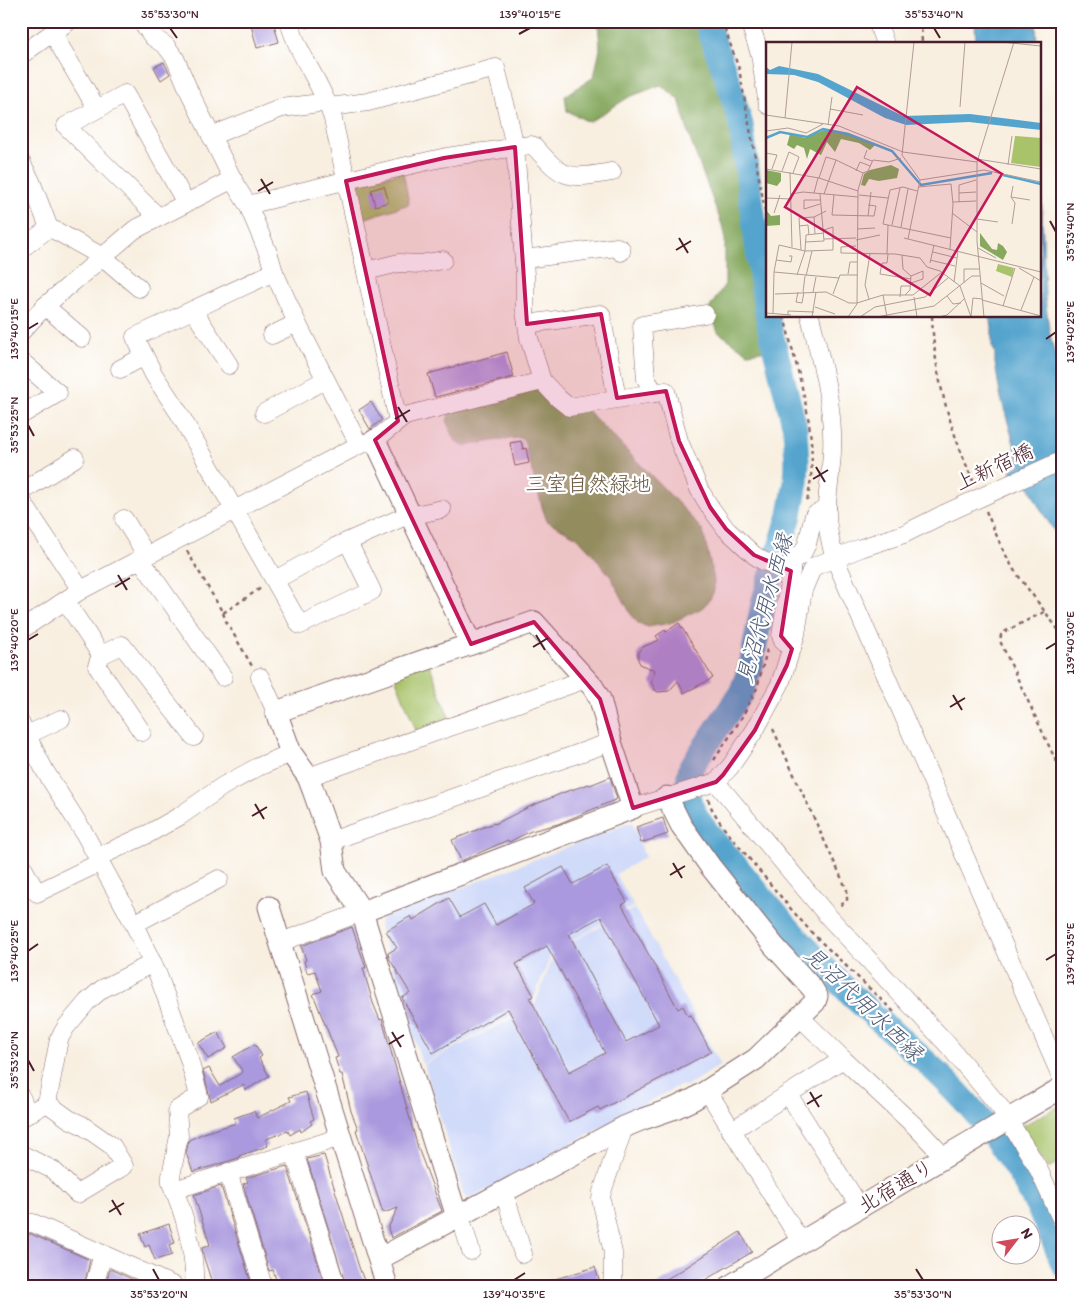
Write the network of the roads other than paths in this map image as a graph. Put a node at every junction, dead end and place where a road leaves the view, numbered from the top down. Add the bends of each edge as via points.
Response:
1 (69, 21) edge
2 (140, 21) edge
3 (289, 21) edge
4 (749, 21) edge
5 (877, 21) edge
6 (53, 34) junction
7 (884, 42) edge
8 (21, 55) edge
9 (766, 92) edge
10 (328, 105) junction
11 (97, 109) junction
12 (211, 136) junction
13 (514, 147) junction
14 (21, 162) edge
15 (612, 172) dead end
16 (233, 178) junction
17 (346, 181) junction
18 (186, 203) junction
19 (248, 205) junction
20 (158, 217) junction
21 (49, 228) junction
22 (21, 249) edge
23 (622, 252) dead end
24 (103, 257) junction
25 (524, 259) junction
26 (443, 260) dead end
27 (366, 271) junction
28 (274, 272) junction
29 (140, 288) dead end
30 (45, 306) junction
31 (193, 310) junction
32 (705, 314) dead end
33 (810, 318) edge
34 (298, 322) junction
35 (527, 324) junction
36 (21, 332) edge
37 (272, 335) dead end
38 (82, 338) dead end
39 (143, 357) junction
40 (21, 361) edge
41 (229, 365) dead end
42 (120, 370) dead end
43 (325, 380) junction
44 (542, 381) junction
45 (655, 393) junction
46 (617, 398) junction
47 (264, 413) dead end
48 (21, 415) edge
49 (398, 420) junction
50 (367, 442) junction
51 (74, 458) dead end
52 (1063, 460) edge
53 (21, 492) edge
54 (21, 500) edge
55 (827, 508) junction
56 (442, 509) dead end
57 (234, 510) junction
58 (410, 515) junction
59 (124, 519) dead end
60 (348, 542) junction
61 (144, 558) junction
62 (835, 559) junction
63 (791, 571) junction
64 (274, 580) junction
65 (81, 590) junction
66 (66, 602) junction
67 (24, 622) edge
68 (471, 644) junction
69 (792, 649) junction
70 (101, 656) junction
71 (223, 677) dead end
72 (260, 678) road end
73 (586, 679) junction
74 (276, 712) junction
75 (61, 719) dead end
76 (142, 732) dead end
77 (194, 737) dead end
78 (26, 740) edge
79 (611, 742) junction
80 (291, 753) junction
81 (308, 777) junction
82 (709, 784) junction
83 (671, 795) junction
84 (633, 808) junction
85 (332, 841) junction
86 (99, 859) junction
87 (21, 864) edge
88 (219, 879) dead end
89 (269, 907) dead end
90 (362, 912) junction
91 (134, 924) junction
92 (281, 942) junction
93 (153, 963) junction
94 (800, 1017) junction
95 (843, 1060) junction
96 (1063, 1080) edge
97 (1063, 1087) edge
98 (707, 1090) junction
99 (788, 1094) junction
100 (21, 1097) edge
101 (48, 1103) junction
102 (24, 1116) edge
103 (1005, 1122) junction
104 (624, 1127) junction
105 (731, 1131) junction
106 (341, 1137) junction
107 (294, 1152) junction
108 (21, 1154) edge
109 (944, 1157) junction
110 (228, 1172) junction
111 (174, 1190) junction
112 (504, 1192) junction
113 (860, 1207) junction
114 (459, 1217) junction
115 (21, 1223) edge
116 (1063, 1223) edge
117 (801, 1242) junction
118 (471, 1251) dead end
119 (103, 1254) junction
120 (524, 1254) dead end
121 (379, 1258) junction
122 (149, 1262) dead end
123 (172, 1285) edge
124 (94, 1286) edge
125 (194, 1286) edge
126 (263, 1286) edge
127 (336, 1286) edge
128 (387, 1286) edge
129 (613, 1286) edge
130 (730, 1286) edge

1 - 6 street
2 - 12 street via 175,58
3 - 10 street
4 - 9 street via 760,54
5 - 7 street
6 - 8 street
6 - 11 street
10 - 12 street via 282,108
10 - 13 street via 368,102 496,68
10 - 17 street
11 - 18 street via 125,94
11 - 20 street via 66,126
12 - 16 street
13 - 15 street via 534,146 552,167 567,176
13 - 17 street via 454,156
13 - 25 street
14 - 21 street
16 - 18 street
16 - 19 street
17 - 19 street
17 - 27 street
18 - 20 street
19 - 28 street
20 - 24 street via 134,230
21 - 22 street
21 - 24 street
23 - 25 street via 617,248
24 - 29 street
24 - 30 street
25 - 35 street
26 - 27 street via 399,263
27 - 49 street
28 - 31 street
28 - 34 street
30 - 36 street
30 - 38 street
31 - 39 street via 135,338
31 - 41 street
32 - 45 street via 642,326 646,379
33 - 55 street via 824,375 832,433
34 - 37 street
34 - 43 street
35 - 44 street
35 - 46 street via 601,314
39 - 42 street
39 - 57 street
40 - 48 street via 58,393
43 - 47 street
43 - 50 street
44 - 46 street via 569,407
44 - 49 street
45 - 46 street
45 - 63 street via 666,391 678,441 699,489 726,529 763,561
49 - 50 street
50 - 57 street
50 - 58 street
51 - 53 street
52 - 62 street, 上新宿橋, bridge via 904,534
54 - 65 street
55 - 62 street
55 - 63 street via 814,515 801,556 793,556
56 - 58 street
57 - 61 street
57 - 64 street
58 - 60 street
58 - 68 street
59 - 61 street
60 - 64 street
60 - 64 street via 372,591 300,625
61 - 65 street
61 - 71 street
62 - 69 street, 上新宿橋 via 815,566 811,571 803,590
62 - 96 street
63 - 69 street via 781,636
65 - 66 street
66 - 67 street
66 - 70 street
68 - 73 street via 534,622
68 - 74 street
69 - 82 street, 上新宿橋 via 780,684 762,717 730,767
70 - 76 street via 97,666
70 - 77 street via 122,645
72 - 74 street
73 - 79 street via 600,699
73 - 81 street
74 - 80 street
75 - 78 street
78 - 86 street
79 - 84 street
79 - 85 street
80 - 81 street
80 - 86 street via 223,786 180,816
81 - 85 street
82 - 83 street
82 - 103 street via 947,1044 1000,1107
83 - 84 street
83 - 94 street via 680,825 742,908 817,996
84 - 90 street
85 - 90 street via 335,871
86 - 87 street via 37,893
86 - 91 street
88 - 91 street
89 - 92 street
90 - 92 street
90 - 114 street
91 - 93 street
92 - 106 street
93 - 101 street via 102,988 66,1027 59,1040
93 - 111 street via 189,1059 199,1096 178,1110 179,1136 171,1176
94 - 95 street
94 - 98 street via 756,1059
95 - 99 street
95 - 109 street
97 - 103 street, 北宿通り
98 - 104 street via 684,1104
98 - 105 street
99 - 105 street
99 - 113 street
100 - 102 street
101 - 102 street
101 - 108 street via 112,1146 124,1166 77,1194 53,1170
103 - 109 street, 北宿通り
103 - 116 street via 1038,1166
104 - 112 street
104 - 129 street via 601,1199 612,1253
105 - 117 street
106 - 107 street
106 - 121 street
107 - 110 street
107 - 127 street
109 - 113 street, 北宿通り
110 - 111 street
110 - 126 street
111 - 125 street via 188,1237
112 - 114 street
112 - 120 street
113 - 117 street, 北宿通り
114 - 118 street
114 - 121 street
115 - 119 street via 33,1223
117 - 130 street, 北宿通り
119 - 123 street
119 - 124 street
121 - 128 street
122 - 123 street via 171,1277

